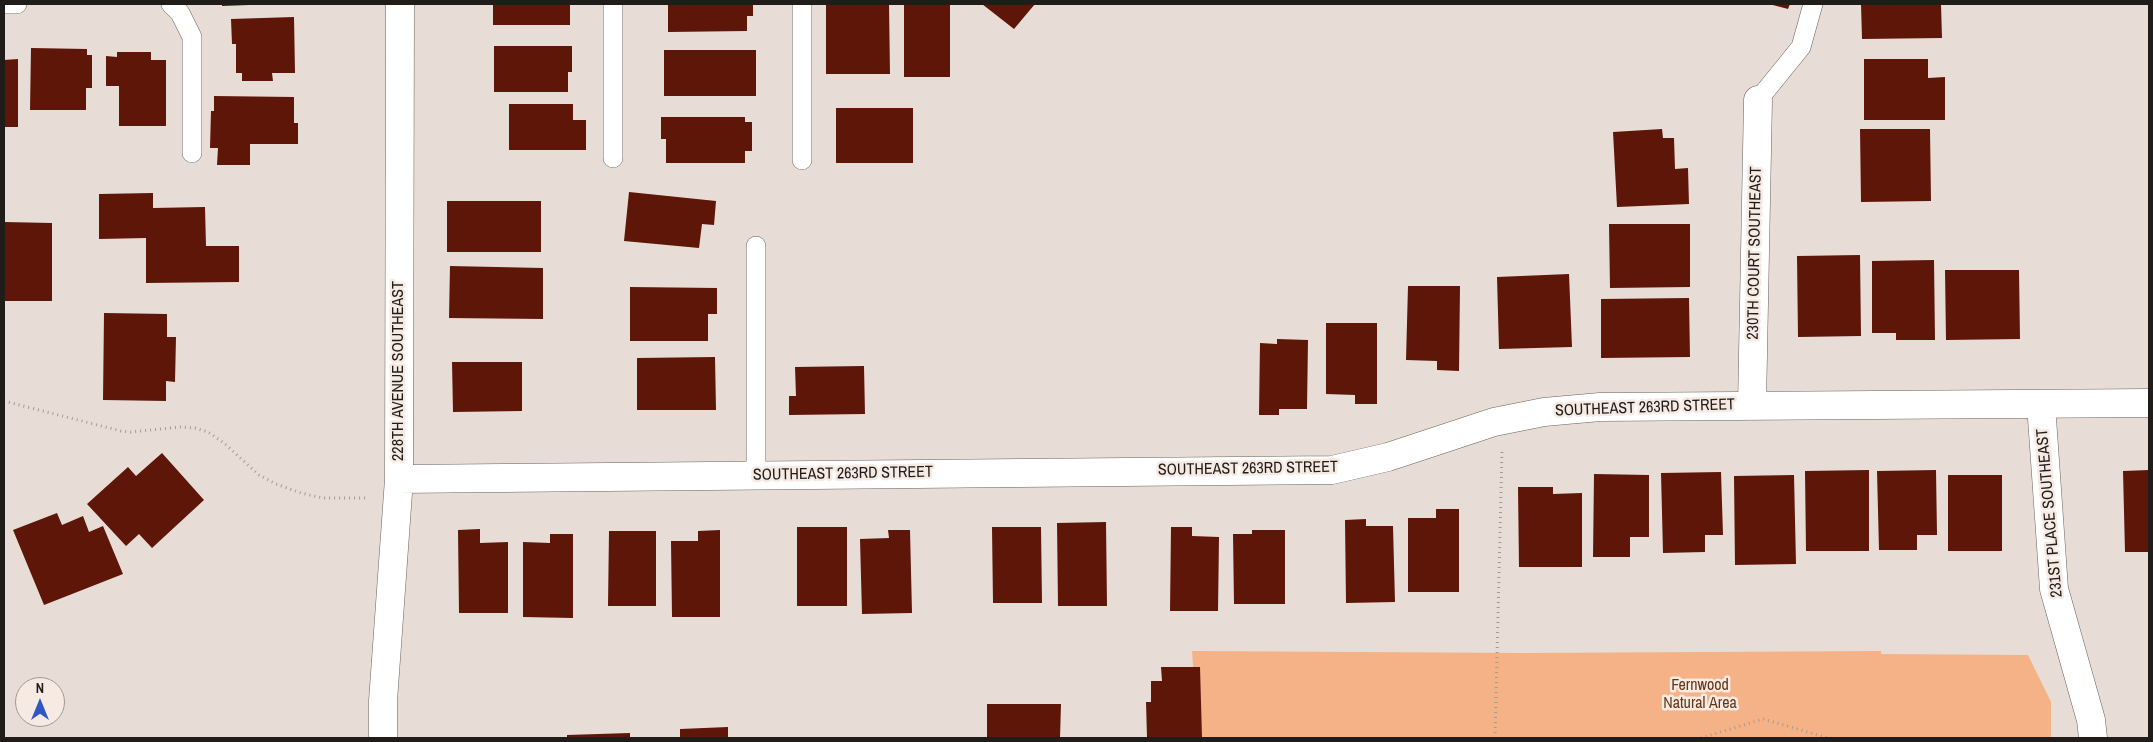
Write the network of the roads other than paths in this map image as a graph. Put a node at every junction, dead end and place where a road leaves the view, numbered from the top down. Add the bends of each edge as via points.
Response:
1 (4, 4) edge
2 (17, 4) edge
3 (171, 4) edge
4 (400, 4) edge
5 (613, 4) edge
6 (802, 4) edge
7 (1813, 4) edge
8 (1758, 100) joint
9 (192, 153) dead end
10 (613, 158) dead end
11 (802, 160) dead end
12 (756, 246) dead end
13 (2149, 403) edge
14 (2041, 404) junction
15 (1752, 405) junction
16 (756, 475) junction
17 (399, 488) junction
18 (383, 738) edge
19 (2092, 738) edge

1 - 2 lane
3 - 9 lane via 180,13 192,37
4 - 17 street, 228TH AVENUE SOUTHEAST
5 - 10 lane
6 - 11 lane
7 - 8 lane via 1801,47
8 - 15 street, 230TH COURT SOUTHEAST
12 - 16 lane
13 - 14 street, SOUTHEAST 263RD STREET
14 - 15 street, SOUTHEAST 263RD STREET
14 - 19 street, 231ST PLACE SOUTHEAST via 2054,589 2091,720
15 - 16 street, SOUTHEAST 263RD STREET via 1600,407 1544,412 1332,470
16 - 17 street, SOUTHEAST 263RD STREET
17 - 18 street, 228TH AVENUE SOUTHEAST

